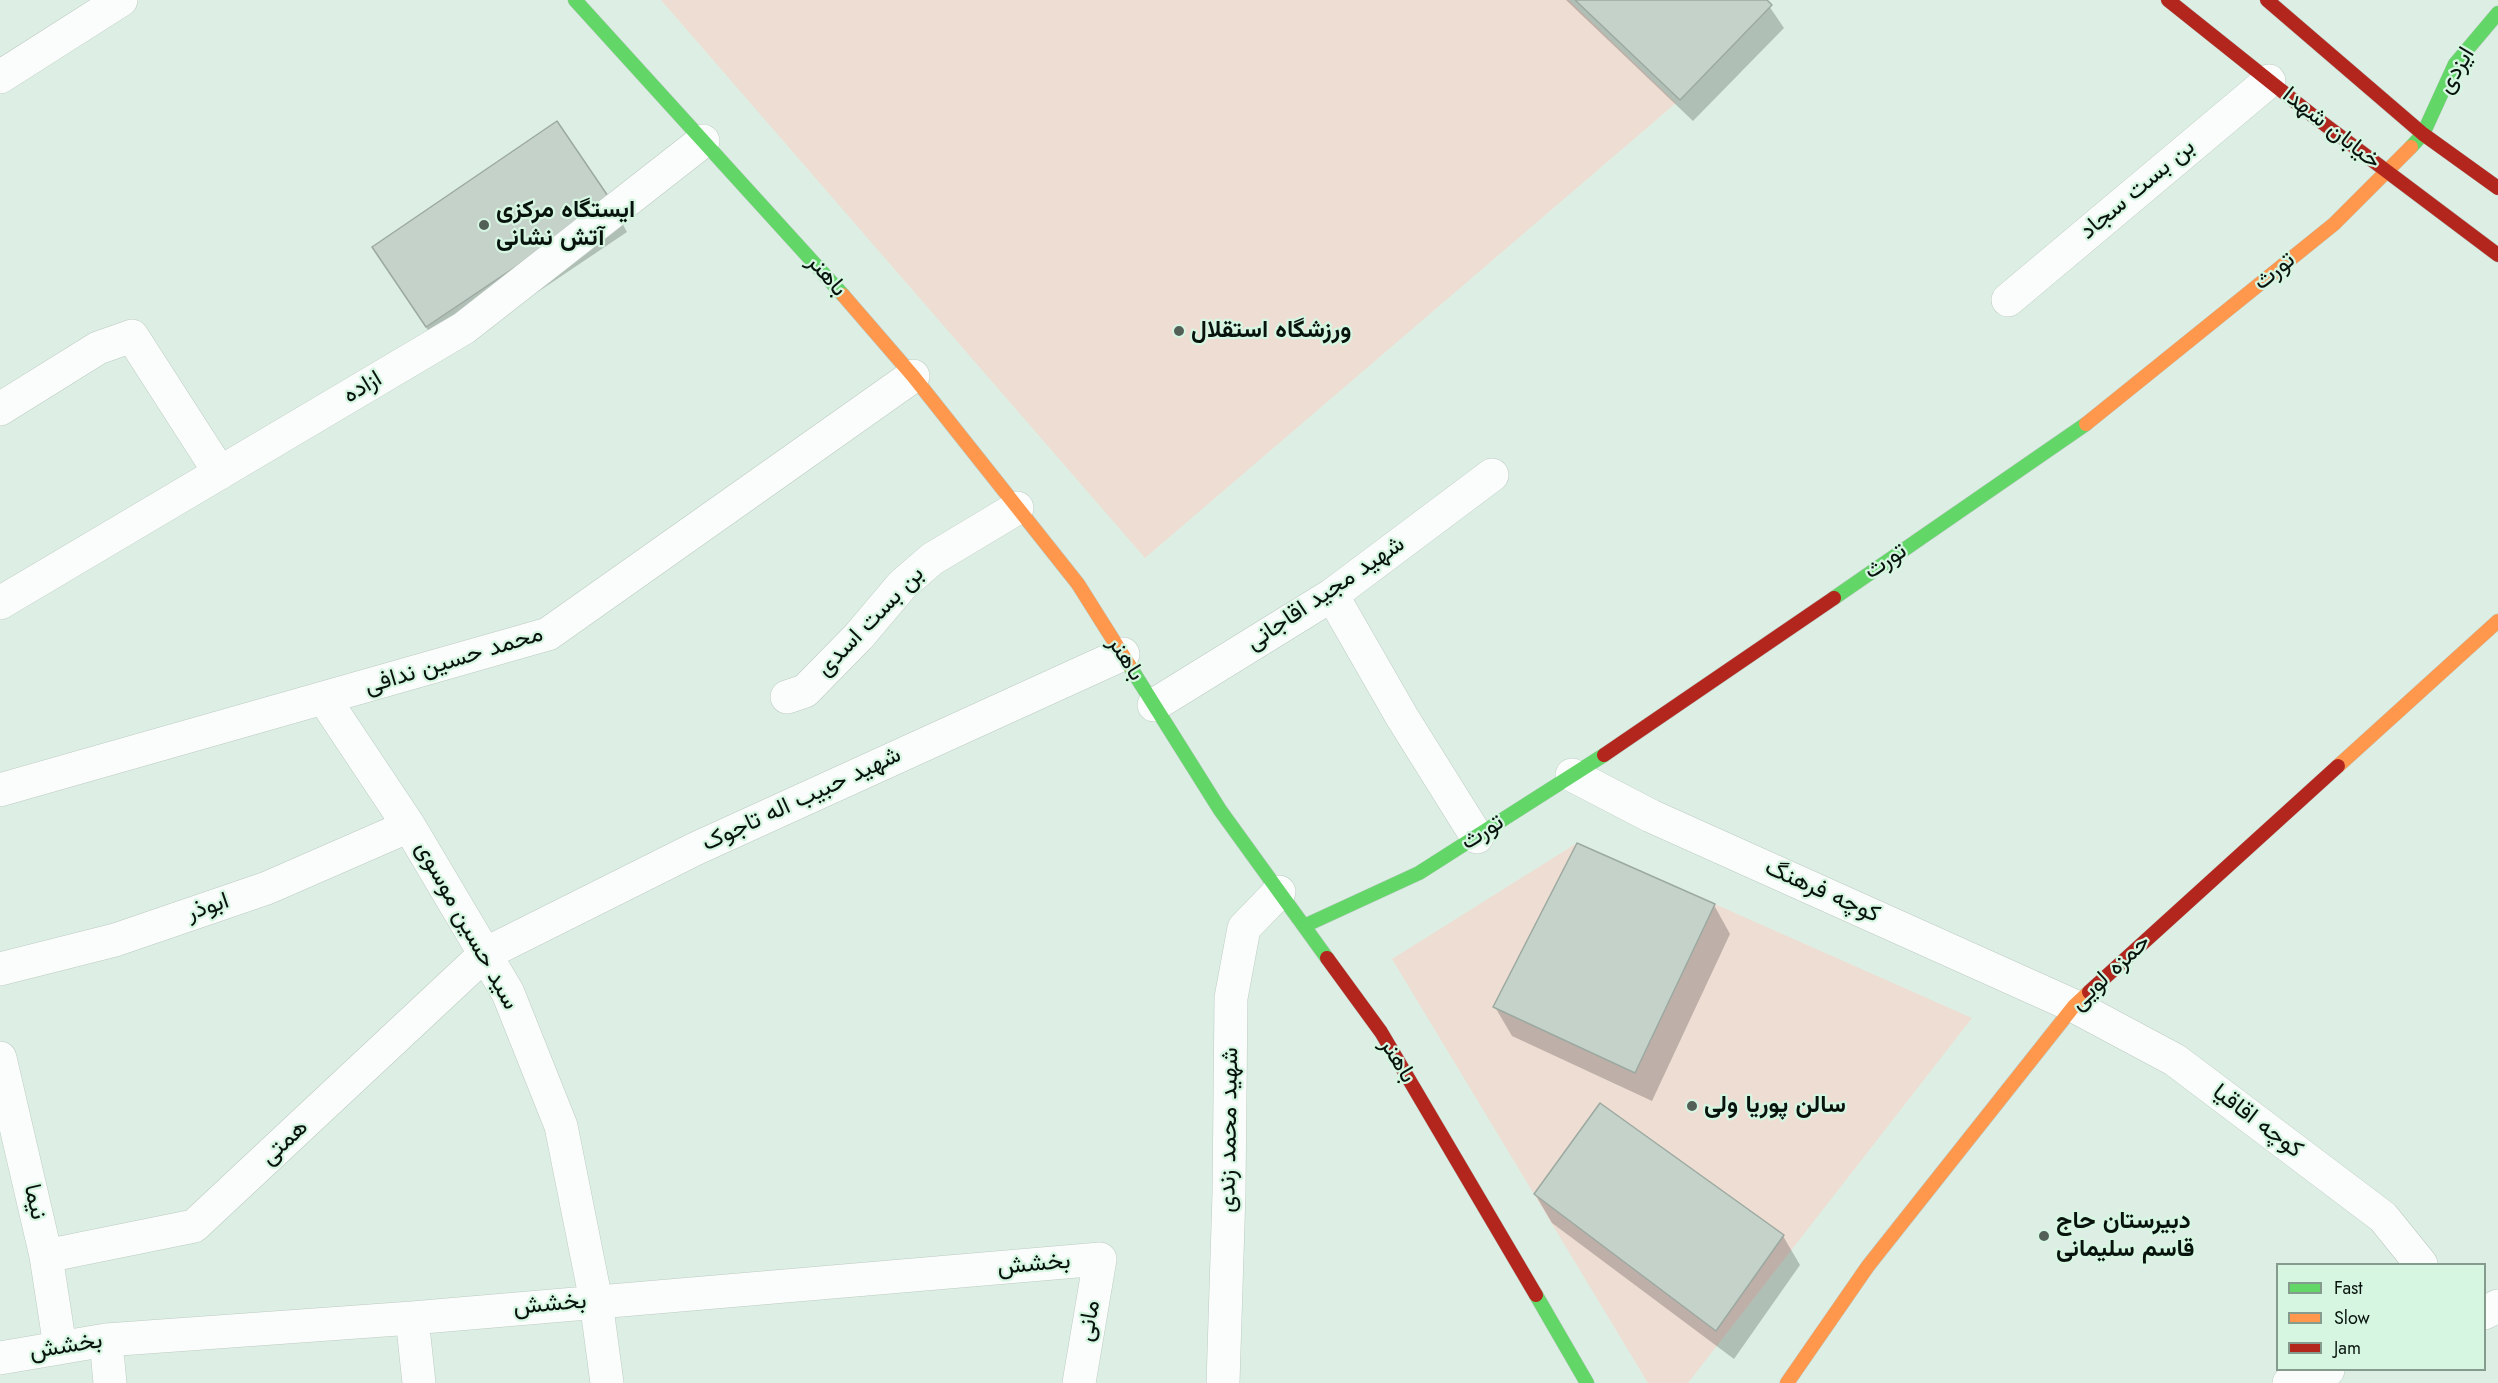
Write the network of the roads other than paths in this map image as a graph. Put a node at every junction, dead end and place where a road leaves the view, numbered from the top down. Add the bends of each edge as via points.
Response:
1 (121, 0) edge
2 (575, 0) edge
3 (2168, 0) edge
4 (2267, 0) edge
5 (2498, 13) edge
6 (0, 77) edge
7 (2269, 81) junction
8 (2423, 134) junction
9 (703, 141) junction
10 (2387, 172) junction
11 (2498, 188) edge
12 (2498, 255) edge
13 (2008, 300) dead end
14 (913, 376) junction
15 (0, 409) edge
16 (220, 473) junction
17 (1492, 475) dead end
18 (1017, 508) junction
19 (1332, 595) junction
20 (0, 603) edge
21 (2498, 621) edge
22 (1123, 654) junction
23 (786, 697) dead end
24 (325, 700) junction
25 (1154, 705) junction
26 (1572, 775) junction
27 (0, 790) edge
28 (409, 826) junction
29 (1477, 837) junction
30 (1279, 892) junction
31 (1304, 926) junction
32 (485, 954) junction
33 (0, 969) edge
34 (2074, 1006) junction
35 (0, 1058) edge
36 (46, 1256) junction
37 (1100, 1259) joint
38 (2420, 1263) edge
39 (596, 1301) junction
40 (412, 1318) junction
41 (106, 1340) junction
42 (60, 1347) junction
43 (0, 1358) edge
44 (2325, 1371) edge
45 (110, 1383) edge
46 (419, 1383) edge
47 (607, 1383) edge
48 (1079, 1383) edge
49 (1223, 1383) edge
50 (1587, 1383) edge
51 (1787, 1383) edge
52 (2289, 1383) edge

1 - 6 street
2 - 9 street, باهنر
3 - 7 street, خیابان شهدا
4 - 8 street
5 - 8 street, ایزدی via 2455,64
7 - 10 street, خیابان شهدا
7 - 13 street, بن بست سجاد
8 - 10 street, تورث
8 - 11 street
9 - 14 street, باهنر
9 - 16 street, ازاده via 464,328
10 - 12 street, خیابان شهدا
10 - 26 street, تورث via 2334,224 2077,431
14 - 18 street, باهنر
14 - 24 street, محمد حسین ندافی via 548,634
15 - 16 street via 98,348 132,336
16 - 20 street, ازاده
17 - 19 street, شهید مجید اقاجانی
18 - 22 street, باهنر via 1078,584
18 - 23 street, بن بست اسدی via 932,559 902,585 805,691
19 - 25 street, شهید مجید اقاجانی
19 - 29 street via 1401,717
21 - 34 street, حمزه لویی
22 - 25 street, باهنر
22 - 32 street, شهید حبیب اله تاجوک via 695,849
24 - 27 street, محمد حسین ندافی
24 - 28 street, سید حسین موسوی
25 - 30 street, باهنر via 1220,810
26 - 29 street, تورث
26 - 34 street, کوچه فرهنگ via 1651,816
28 - 32 street, سید حسین موسوی
28 - 33 street, ابوذر via 267,888 115,940
29 - 31 street, تورث via 1419,873
30 - 31 street, باهنر
30 - 49 street, شهید محمد زندی via 1244,928 1231,998
31 - 50 street, باهنر via 1381,1032
32 - 36 street, همتی via 194,1226
32 - 39 street, سید حسین موسوی via 508,993 561,1126
34 - 38 street, کوچه اقاقیا via 2175,1060 2383,1217
34 - 51 street, حمزه لویی via 1868,1266
35 - 36 street, نیما
36 - 42 street, نیما
37 - 39 street, بخشش
37 - 48 street, مانی
39 - 40 street, بخشش
39 - 47 street, سید حسین موسوی
40 - 41 street, بخشش
40 - 46 street
41 - 42 street, بخشش
41 - 45 street
42 - 43 street, بخشش
44 - 52 street

